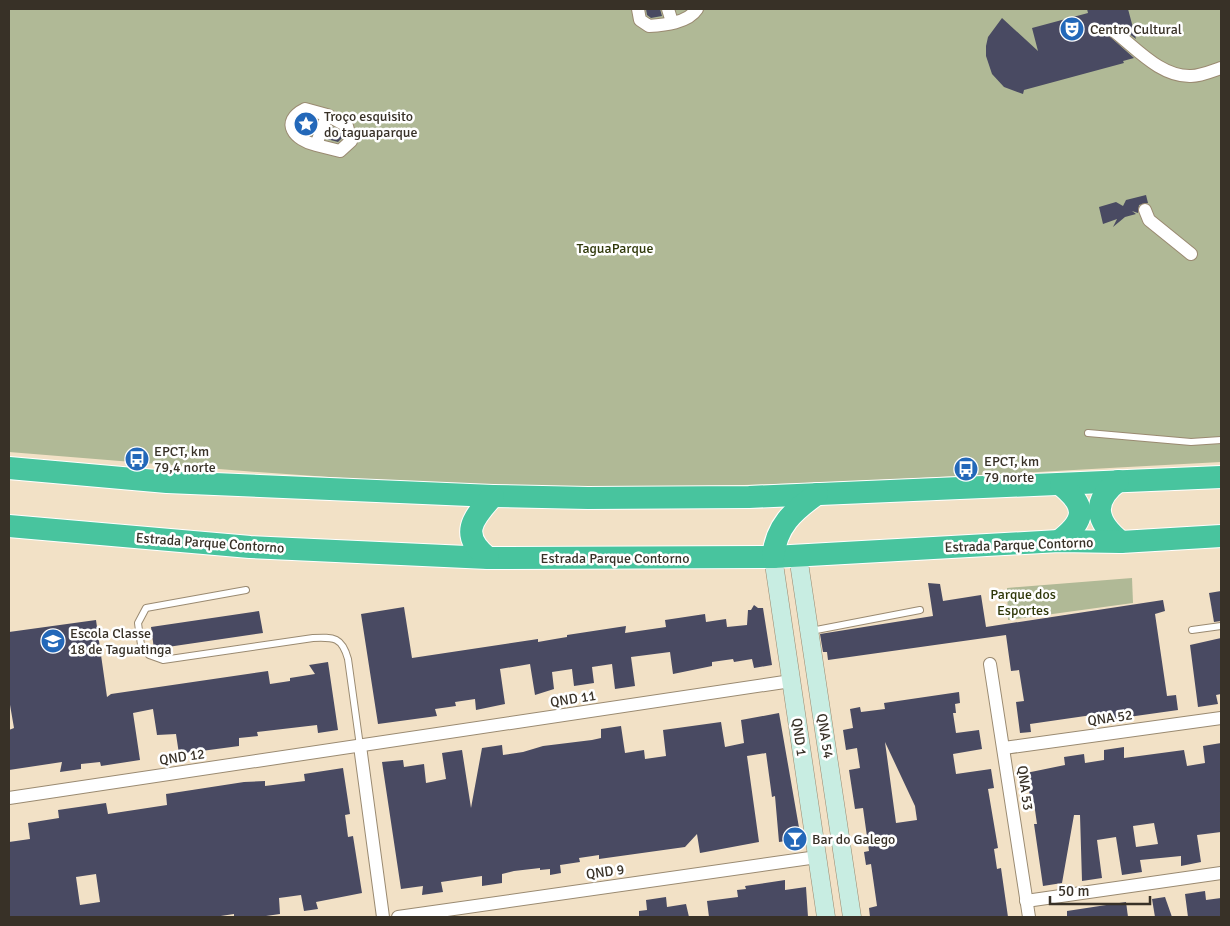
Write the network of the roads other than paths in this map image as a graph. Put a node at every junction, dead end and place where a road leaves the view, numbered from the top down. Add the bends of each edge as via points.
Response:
1 (638, 9) edge
2 (668, 9) edge
3 (697, 9) edge
4 (672, 22) junction
5 (1115, 32) dead end
6 (1221, 68) edge
7 (327, 115) junction
8 (316, 146) junction
9 (1145, 210) dead end
10 (1191, 254) dead end
11 (1088, 433) dead end
12 (1221, 440) edge
13 (9, 468) edge
14 (1221, 477) edge
15 (1118, 482) junction
16 (1061, 485) junction
17 (817, 494) junction
18 (493, 496) junction
19 (9, 526) edge
20 (1221, 536) edge
21 (1059, 542) junction
22 (1121, 542) junction
23 (798, 556) junction
24 (773, 557) junction
25 (488, 558) junction
26 (246, 590) dead end
27 (920, 610) dead end
28 (1221, 626) edge
29 (809, 629) junction
30 (784, 630) junction
31 (1192, 630) dead end
32 (990, 664) dead end
33 (791, 681) junction
34 (1221, 718) edge
35 (360, 746) junction
36 (1004, 748) junction
37 (9, 798) edge
38 (817, 857) junction
39 (1221, 873) edge
40 (1026, 901) junction
41 (383, 917) edge
42 (398, 917) edge
43 (826, 917) edge
44 (852, 917) edge
45 (1029, 917) edge

1 - 4 street via 640,20 649,26
2 - 4 street
3 - 4 street via 685,19
5 - 6 street via 1172,74 1194,76
7 - 8 street
7 - 8 street via 347,126 351,141 340,150
7 - 8 street via 305,109 291,120 295,135
9 - 10 street via 1149,220
11 - 12 lane via 1191,442
13 - 18 highway via 168,482
14 - 15 highway
15 - 16 highway
15 - 22 highway via 1103,494 1100,507 1107,530
16 - 17 highway
16 - 21 highway via 1077,500 1080,518 1076,527
17 - 18 highway via 740,497
17 - 24 highway via 785,522 776,538
18 - 25 highway via 475,518 471,532 474,546
19 - 25 highway, Estrada Parque Contorno via 250,547
20 - 22 highway, Estrada Parque Contorno
21 - 22 highway, Estrada Parque Contorno
21 - 23 highway, Estrada Parque Contorno
23 - 24 highway, Estrada Parque Contorno
23 - 29 main road, QNA 54
24 - 25 highway, Estrada Parque Contorno
24 - 30 main road, QND 1
26 - 35 lane via 146,608 138,623 141,645 149,655 163,660 313,638 338,640 344,645 348,658
27 - 29 lane
28 - 31 lane
29 - 30 main road via 790,624
29 - 44 main road, QNA 54
30 - 33 main road, QND 1
32 - 36 street, QNA 53
33 - 35 street, QND 11
33 - 38 main road, QND 1
34 - 36 street, QNA 52
35 - 37 street, QND 12
35 - 41 street
36 - 40 street, QNA 53
38 - 42 street, QND 9
38 - 43 main road, QND 1
39 - 40 street
40 - 45 street, QNA 53

